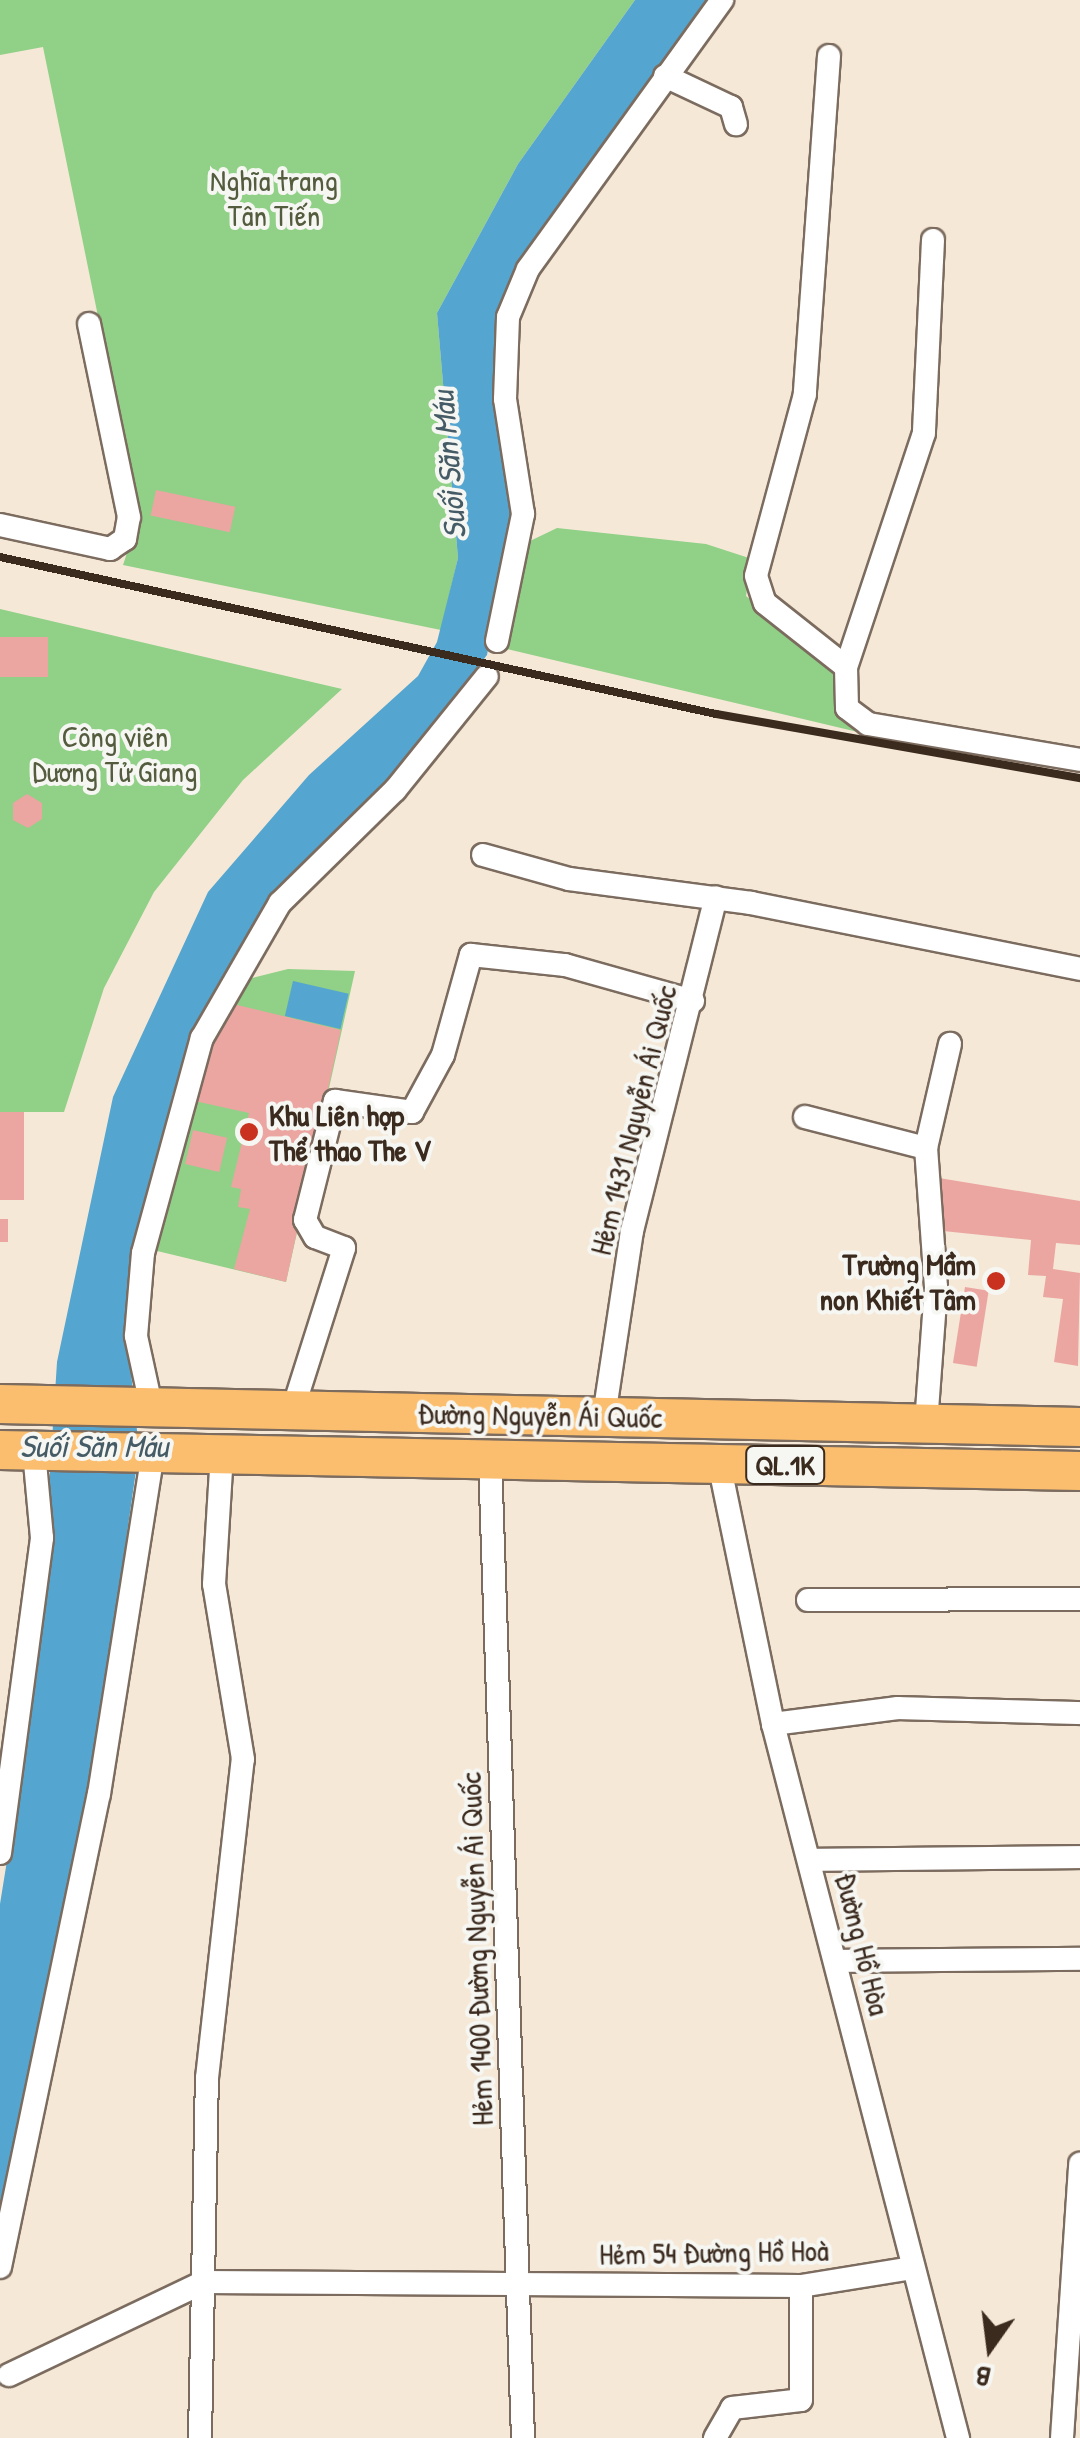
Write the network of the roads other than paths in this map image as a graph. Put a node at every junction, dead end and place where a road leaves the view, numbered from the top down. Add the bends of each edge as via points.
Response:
1 (722, 0) edge
2 (829, 56) dead end
3 (665, 76) junction
4 (736, 124) dead end
5 (933, 240) dead end
6 (90, 324) dead end
7 (0, 526) edge
8 (496, 641) dead end
9 (846, 666) junction
10 (487, 676) dead end
11 (1080, 760) edge
12 (483, 855) dead end
13 (716, 898) junction
14 (1080, 969) edge
15 (693, 1001) junction
16 (950, 1044) dead end
17 (805, 1117) dead end
18 (926, 1148) junction
19 (16, 1404) edge
20 (151, 1406) junction
21 (292, 1409) junction
22 (491, 1414) junction
23 (604, 1416) junction
24 (926, 1424) junction
25 (1080, 1428) edge
26 (17, 1451) edge
27 (152, 1452) junction
28 (222, 1453) junction
29 (490, 1459) junction
30 (719, 1464) junction
31 (1080, 1471) edge
32 (1080, 1598) edge
33 (808, 1600) dead end
34 (1080, 1713) edge
35 (773, 1724) junction
36 (8, 1747) edge
37 (2, 1825) edge
38 (0, 1853) edge
39 (1080, 1857) edge
40 (810, 1860) junction
41 (1080, 1959) edge
42 (837, 1961) junction
43 (1080, 2164) edge
44 (1078, 2256) edge
45 (0, 2267) edge
46 (912, 2268) junction
47 (204, 2282) junction
48 (517, 2284) junction
49 (801, 2286) junction
50 (10, 2374) dead end
51 (200, 2438) edge
52 (523, 2438) edge
53 (715, 2438) edge
54 (958, 2438) edge
55 (1062, 2438) edge

1 - 3 street
2 - 9 street via 806,394 756,576 764,603
3 - 4 street via 730,107
3 - 8 street via 528,269 508,317 505,399 522,514
5 - 9 street via 924,433
6 - 7 street via 129,517 125,538 110,548
9 - 11 street via 847,708 868,724
10 - 20 street via 396,790 280,903 202,1038 143,1253 136,1336
12 - 13 street via 569,879
13 - 14 street
13 - 15 street, Hẻm 1431 Nguyễn Ái Quốc
15 - 21 street via 564,966 471,955 442,1055 412,1112 335,1101 305,1220 316,1237 344,1248
15 - 23 street, Hẻm 1431 Nguyễn Ái Quốc via 636,1215
16 - 18 street
17 - 18 street
18 - 24 street via 936,1288
19 - 20 main road, Đường Nguyễn Ái Quốc / QL.1K
20 - 21 main road, Đường Nguyễn Ái Quốc / QL.1K
21 - 22 main road, Đường Nguyễn Ái Quốc / QL.1K
22 - 23 main road, Đường Nguyễn Ái Quốc / QL.1K
22 - 29 main road
23 - 24 main road, Đường Nguyễn Ái Quốc / QL.1K
24 - 25 main road, Đường Nguyễn Ái Quốc / QL.1K
26 - 27 main road, Đường Nguyễn Ái Quốc / QL.1K
26 - 36 street via 42,1538
27 - 28 main road, Đường Nguyễn Ái Quốc / QL.1K
27 - 45 street via 99,1794
28 - 29 main road, Đường Nguyễn Ái Quốc / QL.1K
28 - 47 street via 214,1584 244,1759 207,2078
29 - 30 main road, Đường Nguyễn Ái Quốc / QL.1K
29 - 48 street, Hẻm 1400 Đường Nguyễn Ái Quốc
30 - 31 main road, Đường Nguyễn Ái Quốc / QL.1K
30 - 35 street, Đường Hồ Hòa
32 - 33 street via 883,1593
34 - 35 street via 898,1708
35 - 40 street, Đường Hồ Hòa
36 - 37 street
37 - 38 street
39 - 40 street
40 - 42 street, Đường Hồ Hòa
41 - 42 street
42 - 46 street, Đường Hồ Hòa
43 - 44 street
44 - 55 street
46 - 49 street, Hẻm 54 Đường Hồ Hoà
46 - 54 street, Đường Hồ Hòa
47 - 48 street, Hẻm 54 Đường Hồ Hoà
47 - 50 street
47 - 51 street
48 - 49 street, Hẻm 54 Đường Hồ Hoà
48 - 52 street, Hẻm 1400 Đường Nguyễn Ái Quốc
49 - 53 street via 802,2400 732,2408

